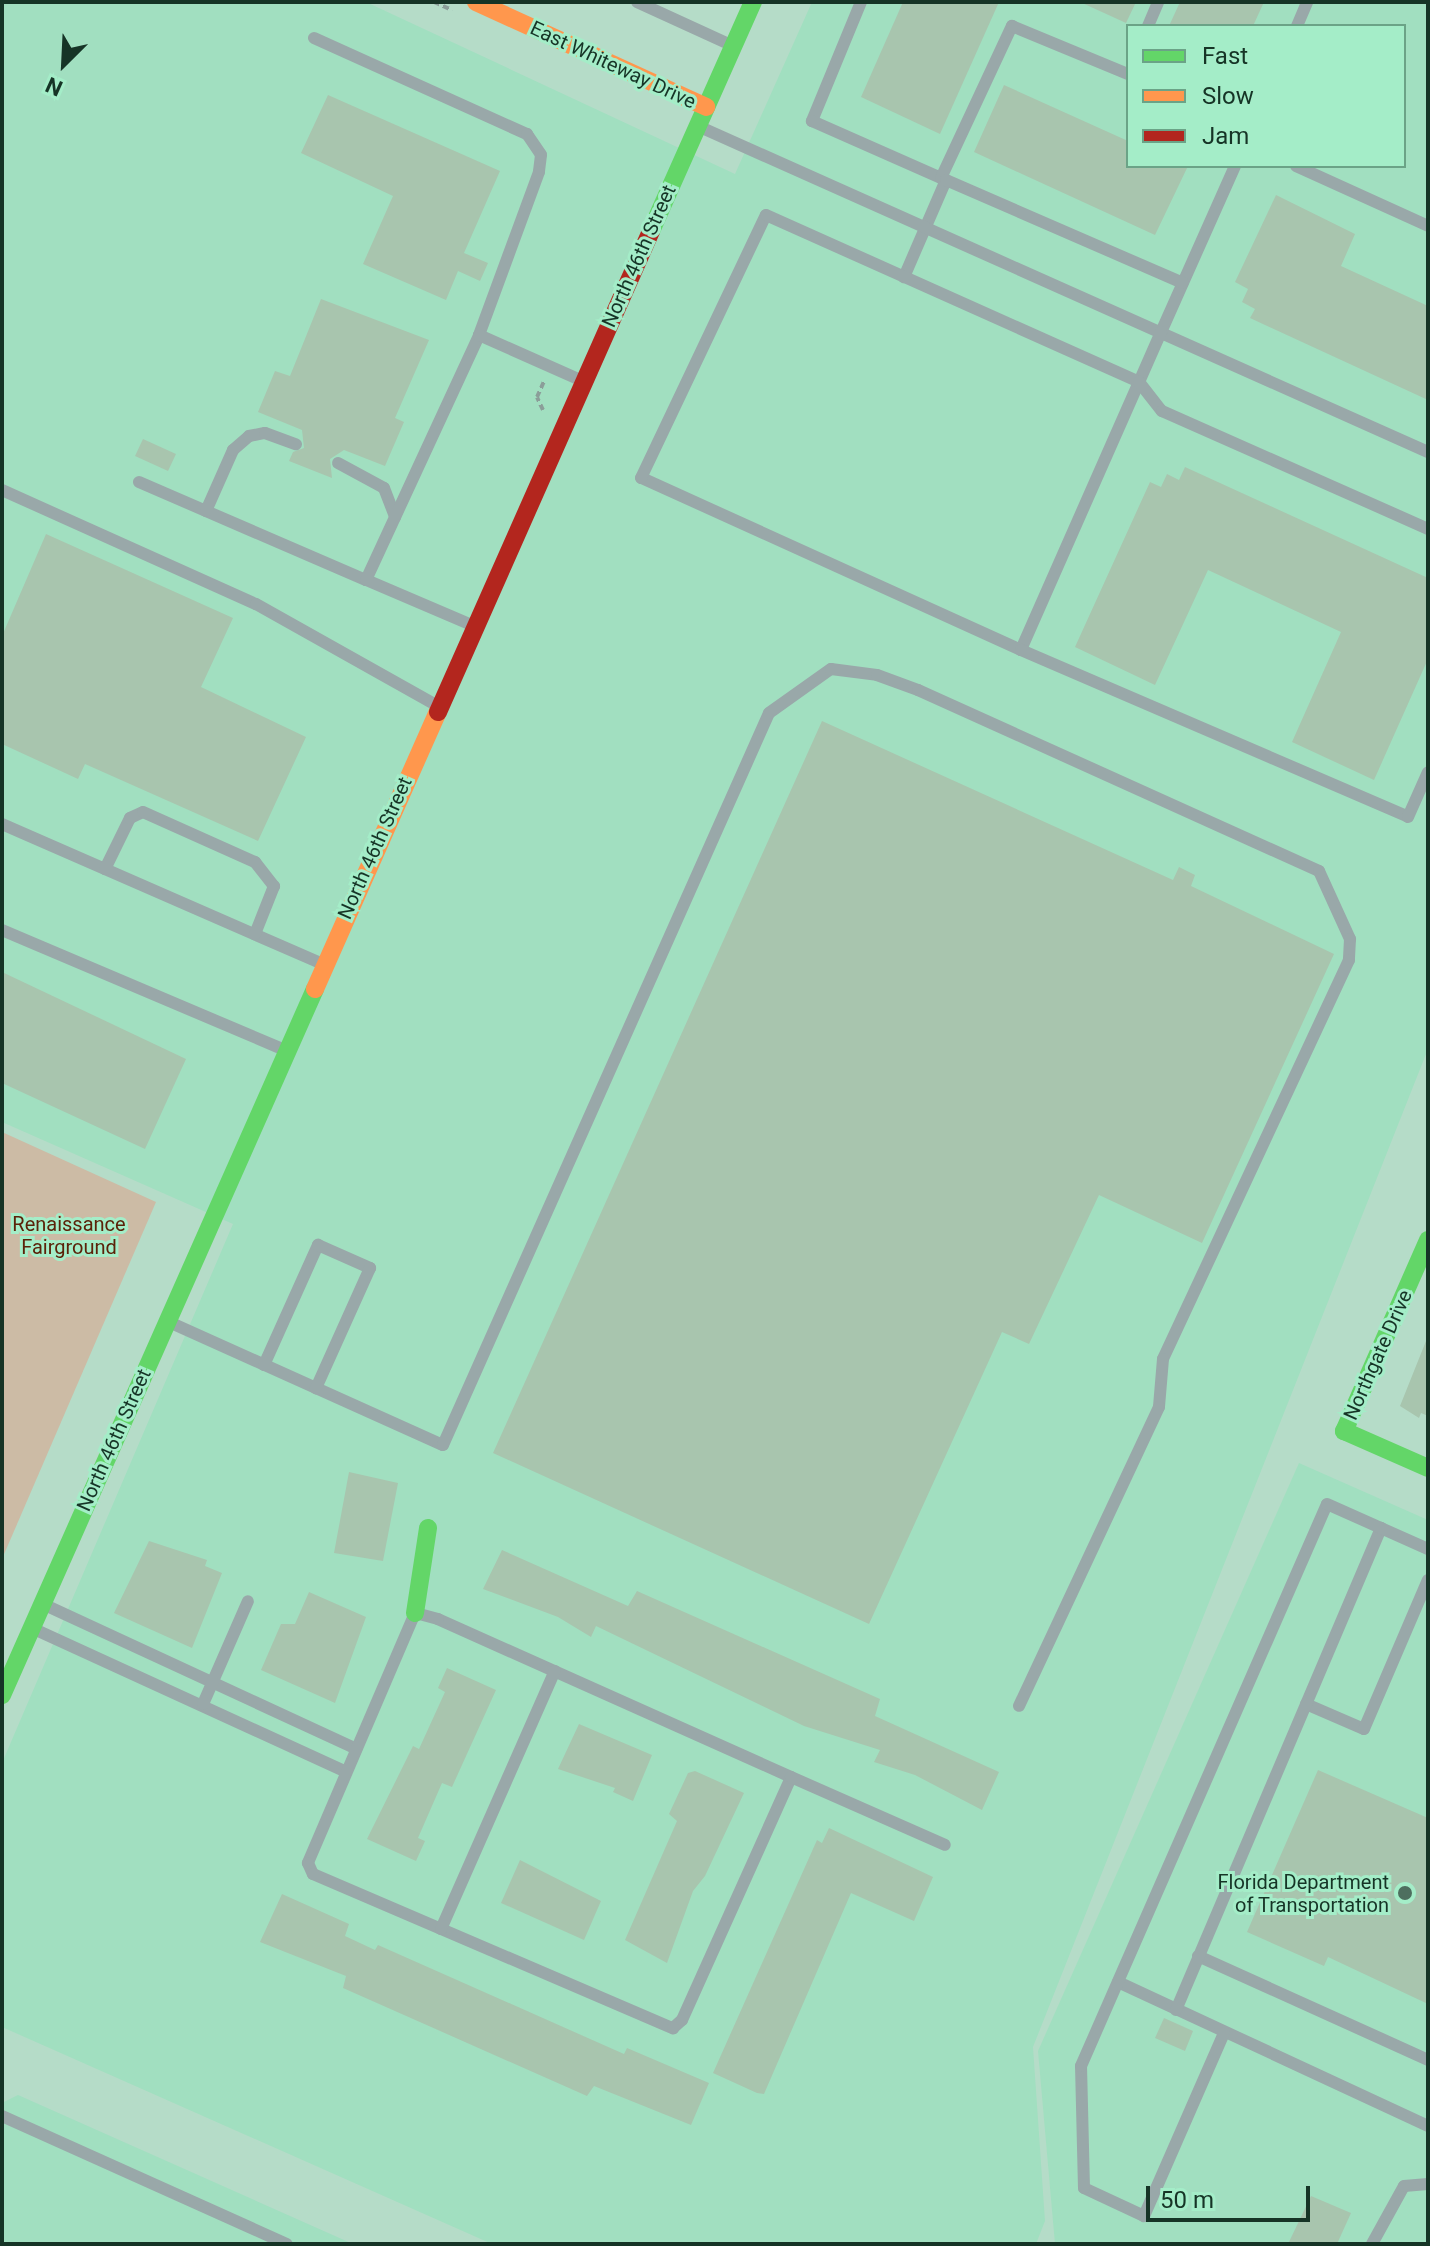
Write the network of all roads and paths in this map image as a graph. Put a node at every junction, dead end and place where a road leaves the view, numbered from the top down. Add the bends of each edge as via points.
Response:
1 (476, 2) edge
2 (637, 2) edge
3 (753, 2) edge
4 (861, 2) edge
5 (1158, 2) edge
6 (1307, 2) edge
7 (1149, 24) edge
8 (1298, 24) edge
9 (314, 38) dead end
10 (733, 46) junction
11 (1126, 73) edge
12 (706, 107) junction
13 (697, 126) junction
14 (1234, 168) edge
15 (1300, 168) edge
16 (944, 179) junction
17 (927, 226) junction
18 (1428, 226) edge
19 (904, 277) junction
20 (1183, 283) junction
21 (1161, 332) junction
22 (479, 335) junction
23 (583, 381) junction
24 (1139, 382) junction
25 (296, 444) dead end
26 (1428, 452) edge
27 (338, 463) dead end
28 (139, 482) dead end
29 (2, 490) edge
30 (206, 511) junction
31 (395, 517) junction
32 (1428, 529) edge
33 (366, 580) junction
34 (474, 626) junction
35 (1021, 650) junction
36 (438, 706) junction
37 (1428, 772) edge
38 (2, 824) edge
39 (105, 869) junction
40 (2, 930) edge
41 (255, 934) junction
42 (323, 964) junction
43 (287, 1051) junction
44 (1428, 1240) edge
45 (166, 1321) junction
46 (264, 1365) junction
47 (316, 1388) junction
48 (1428, 1468) edge
49 (428, 1528) dead end
50 (1381, 1528) junction
51 (1428, 1549) edge
52 (1428, 1580) edge
53 (248, 1601) dead end
54 (42, 1603) junction
55 (415, 1613) junction
56 (32, 1628) junction
57 (555, 1671) junction
58 (213, 1679) junction
59 (2, 1695) edge
60 (203, 1704) junction
61 (1306, 1704) junction
62 (1019, 1706) dead end
63 (356, 1749) junction
64 (346, 1772) junction
65 (791, 1777) junction
66 (945, 1845) dead end
67 (441, 1929) junction
68 (1198, 1956) junction
69 (1118, 1982) junction
70 (1176, 2010) junction
71 (1224, 2033) junction
72 (1428, 2060) edge
73 (2, 2116) edge
74 (1428, 2126) edge
75 (1428, 2184) edge
76 (287, 2244) edge
77 (1372, 2244) edge

1 - 12 street, East Whiteway Drive
2 - 10 lane
3 - 10 street, North 46th Street
4 - 16 lane via 812,121
5 - 7 lane
6 - 8 lane
9 - 22 lane via 527,134 541,155
10 - 12 street, North 46th Street
11 - 16 lane via 1012,26
12 - 13 street, North 46th Street
13 - 17 lane
13 - 23 street, North 46th Street
14 - 20 lane
15 - 18 lane
16 - 17 lane
16 - 20 lane
17 - 19 lane
17 - 21 lane
19 - 24 lane
19 - 35 lane via 766,215 641,478
20 - 21 lane
21 - 24 lane
21 - 26 lane
22 - 23 lane
22 - 31 lane
23 - 34 street, North 46th Street
24 - 32 lane via 1162,411
24 - 35 lane
25 - 30 lane via 265,433 249,436 233,450
27 - 31 lane via 384,488
28 - 30 lane
29 - 36 lane via 256,604
30 - 33 lane
31 - 33 lane
33 - 34 lane
34 - 36 street, North 46th Street
35 - 37 lane via 1408,817
36 - 42 street, North 46th Street
38 - 39 lane
39 - 41 lane
39 - 41 lane via 130,818 143,812 255,862 274,886
40 - 43 lane
41 - 42 lane
42 - 43 street, North 46th Street
43 - 45 street, North 46th Street
44 - 48 street, Northgate Drive via 1344,1431
45 - 46 lane
45 - 54 street, North 46th Street
46 - 47 lane
46 - 47 lane via 318,1245 370,1268
47 - 62 lane via 443,1445 769,713 831,669 877,675 918,690 1319,871 1342,915 1350,939 1349,960 1163,1359 1159,1407
49 - 55 street
50 - 51 lane
50 - 61 lane
50 - 69 lane via 1327,1504
52 - 61 lane via 1364,1729
53 - 58 lane
54 - 56 street, North 46th Street
54 - 58 lane
55 - 57 lane
55 - 63 lane
56 - 59 street, North 46th Street
56 - 60 lane
57 - 65 lane
57 - 67 lane
58 - 60 lane
58 - 63 lane
60 - 64 lane
61 - 68 lane
63 - 64 lane
64 - 67 lane via 308,1863 313,1874
65 - 66 lane
65 - 67 lane via 682,2020 673,2028
68 - 70 lane
68 - 72 lane
69 - 70 lane
69 - 71 lane via 1081,2066 1084,2188 1144,2216
70 - 71 lane
71 - 74 lane
73 - 76 lane
75 - 77 lane via 1404,2186

